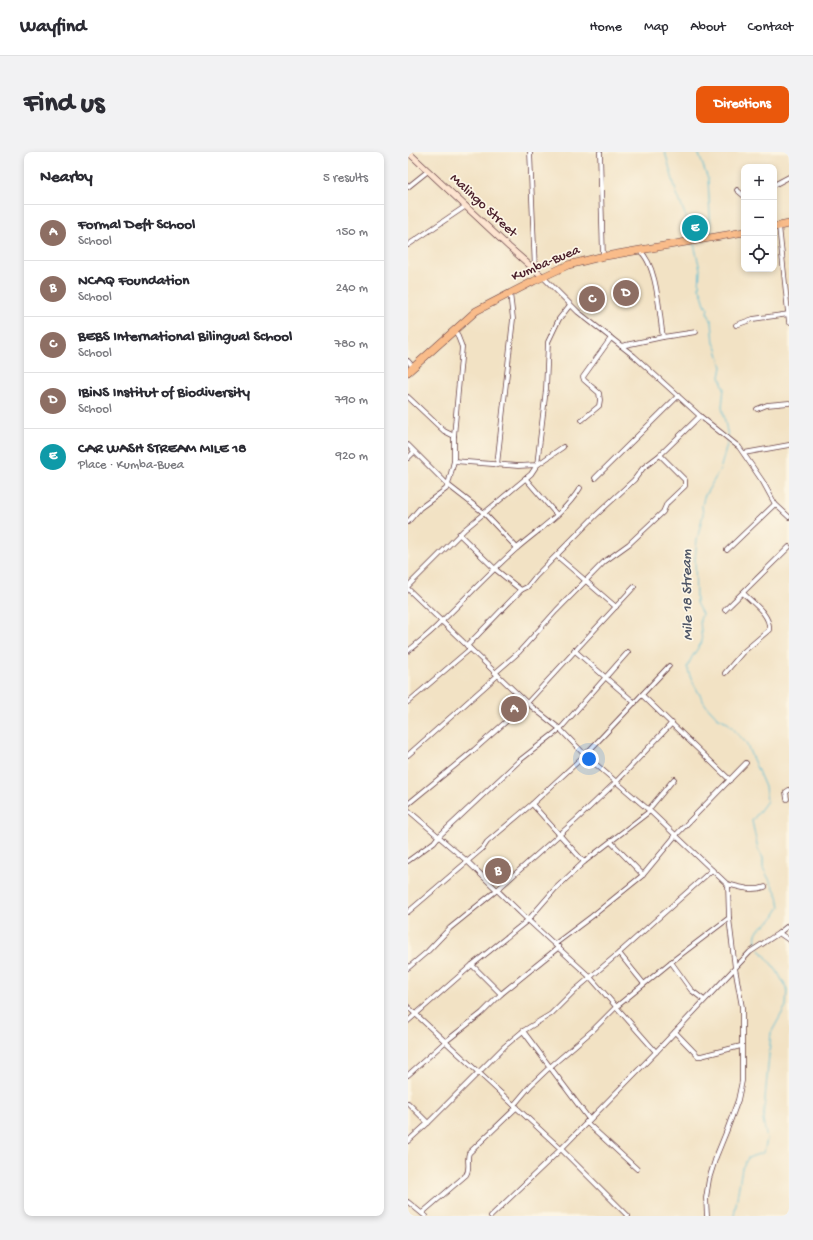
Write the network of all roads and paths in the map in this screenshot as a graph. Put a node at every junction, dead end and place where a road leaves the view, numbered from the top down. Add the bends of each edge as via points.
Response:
1 (408, 152) edge
2 (530, 152) edge
3 (600, 152) edge
4 (428, 171) junction
5 (789, 177) edge
6 (777, 184) edge
7 (408, 188) edge
8 (737, 190) dead end
9 (741, 193) edge
10 (466, 206) junction
11 (789, 224) edge
12 (777, 227) edge
13 (741, 233) edge
14 (408, 245) edge
15 (638, 250) junction
16 (604, 257) junction
17 (535, 270) junction
18 (543, 277) junction
19 (510, 293) junction
20 (570, 305) junction
21 (788, 314) edge
22 (789, 322) edge
23 (736, 325) dead end
24 (455, 329) junction
25 (696, 332) dead end
26 (663, 337) junction
27 (610, 338) junction
28 (621, 346) junction
29 (408, 361) edge
30 (410, 370) edge
31 (678, 396) junction
32 (408, 397) edge
33 (789, 403) edge
34 (757, 409) dead end
35 (700, 416) junction
36 (582, 420) dead end
37 (454, 436) junction
38 (408, 445) edge
39 (789, 445) edge
40 (563, 447) dead end
41 (414, 452) junction
42 (744, 453) junction
43 (660, 455) junction
44 (408, 458) edge
45 (454, 461) junction
46 (497, 465) junction
47 (537, 465) junction
48 (525, 478) junction
49 (595, 478) dead end
50 (448, 485) junction
51 (580, 488) dead end
52 (775, 504) junction
53 (484, 513) junction
54 (557, 515) junction
55 (789, 517) edge
56 (408, 522) edge
57 (459, 534) junction
58 (789, 546) edge
59 (517, 548) junction
60 (727, 550) dead end
61 (557, 556) junction
62 (495, 569) junction
63 (586, 581) junction
64 (634, 587) dead end
65 (408, 588) edge
66 (520, 590) junction
67 (743, 593) junction
68 (616, 607) junction
69 (725, 610) dead end
70 (442, 622) junction
71 (468, 647) junction
72 (574, 650) junction
73 (408, 652) edge
74 (628, 652) dead end
75 (669, 666) dead end
76 (725, 673) dead end
77 (497, 674) junction
78 (606, 677) junction
79 (642, 695) junction
80 (408, 702) edge
81 (527, 703) junction
82 (635, 703) junction
83 (672, 723) junction
84 (560, 729) junction
85 (408, 755) edge
86 (585, 755) junction
87 (746, 763) dead end
88 (674, 779) dead end
89 (730, 780) junction
90 (616, 782) junction
91 (789, 790) edge
92 (787, 799) dead end
93 (408, 804) edge
94 (532, 804) junction
95 (408, 810) edge
96 (650, 810) junction
97 (560, 835) junction
98 (676, 835) junction
99 (438, 836) junction
100 (611, 842) junction
101 (408, 861) edge
102 (468, 862) junction
103 (584, 862) junction
104 (712, 870) junction
105 (643, 875) junction
106 (727, 884) junction
107 (765, 886) dead end
108 (497, 890) junction
109 (408, 912) edge
110 (729, 918) junction
111 (528, 920) junction
112 (789, 925) edge
113 (779, 933) junction
114 (789, 940) edge
115 (555, 944) junction
116 (559, 947) junction
117 (619, 953) junction
118 (671, 962) junction
119 (472, 965) junction
120 (408, 968) edge
121 (735, 968) junction
122 (590, 977) junction
123 (644, 984) junction
124 (501, 994) junction
125 (704, 1000) junction
126 (616, 1007) junction
127 (408, 1008) edge
128 (416, 1015) junction
129 (408, 1021) edge
130 (523, 1031) junction
131 (675, 1032) junction
132 (445, 1042) junction
133 (741, 1046) junction
134 (656, 1052) junction
135 (550, 1067) junction
136 (479, 1072) junction
137 (408, 1075) edge
138 (408, 1103) edge
139 (516, 1106) junction
140 (588, 1121) junction
141 (428, 1123) junction
142 (408, 1141) edge
143 (561, 1148) junction
144 (637, 1169) dead end
145 (408, 1202) edge
146 (424, 1214) edge
147 (491, 1216) edge
148 (628, 1216) edge
149 (707, 1216) edge

1 - 4 street, Malingo Street
2 - 17 street
3 - 16 street
4 - 7 street
4 - 10 street, Malingo Street
5 - 6 street
8 - 9 street
10 - 14 street
10 - 17 street, Malingo Street
11 - 12 highway
12 - 21 street
13 - 15 highway, Kumba-Buea
15 - 16 highway, Kumba-Buea
15 - 26 street via 646,257 654,275
16 - 18 highway, Kumba-Buea via 572,264
17 - 18 street, Malingo Street
18 - 19 highway, Kumba-Buea
18 - 20 street
19 - 24 highway, Kumba-Buea via 476,311
19 - 46 street via 513,319
20 - 27 street
20 - 47 street via 558,319 548,342 546,389
21 - 22 street
21 - 23 street via 752,318
24 - 30 highway, Kumba-Buea
24 - 37 street via 462,347
25 - 26 street
26 - 28 street
27 - 28 street
27 - 36 street via 583,377 599,393 600,400 599,406
28 - 31 street
29 - 30 street
31 - 35 street
31 - 49 street
32 - 37 street via 444,431
33 - 34 street via 767,405
35 - 42 street
35 - 43 street
37 - 45 street
38 - 41 street
39 - 42 street
40 - 47 street
41 - 44 street
41 - 50 street
42 - 52 street
43 - 61 street via 642,468 632,482
43 - 63 street via 685,480 685,486 667,503 663,512 629,544 604,562
45 - 46 street
45 - 50 street
46 - 47 street
47 - 48 street
48 - 53 street
48 - 54 street
50 - 53 street
50 - 56 street via 444,491 420,508
51 - 54 street
52 - 55 street
52 - 60 street
53 - 57 street
53 - 59 street
54 - 59 street
57 - 62 street
57 - 65 street
58 - 67 street
59 - 62 street
61 - 63 street
61 - 66 street via 529,585
62 - 66 street
62 - 70 street
63 - 68 street
63 - 77 street
64 - 68 street
65 - 70 street
66 - 71 street
67 - 69 street
67 - 76 street via 766,615 770,626 769,630 742,653
68 - 72 street
70 - 71 street
70 - 73 street
71 - 77 street
71 - 80 street
72 - 78 street
72 - 81 street
74 - 78 street
75 - 79 street
77 - 81 street
77 - 85 street
78 - 82 street
78 - 84 street
79 - 82 street
79 - 83 street
81 - 84 street
81 - 93 street
82 - 86 street
83 - 89 street
83 - 90 street
84 - 86 street
84 - 99 street via 519,761
86 - 90 street
86 - 94 street
87 - 89 street
88 - 96 street
89 - 98 street
90 - 96 street
90 - 97 street
91 - 92 street via 786,792
94 - 97 street
94 - 102 street
95 - 99 street
96 - 98 street
96 - 100 street
97 - 103 street
97 - 108 street
98 - 104 street
98 - 105 street
99 - 101 street via 434,842
99 - 102 street
100 - 103 street
100 - 105 street
102 - 108 street
102 - 109 street
103 - 111 street via 554,889
104 - 106 street
104 - 117 street
105 - 115 street
106 - 107 street via 752,889
106 - 110 street
108 - 111 street
108 - 120 street via 450,928
110 - 118 street
110 - 121 street
111 - 115 street
111 - 119 street
112 - 113 street
113 - 114 street
113 - 121 street via 753,949
115 - 116 street
116 - 122 street
116 - 124 street
117 - 122 street
117 - 123 street
118 - 123 street
118 - 125 street via 691,990
119 - 124 street
119 - 128 street
121 - 125 street
121 - 133 street via 742,1007
122 - 126 street
122 - 130 street via 551,1014
123 - 126 street
124 - 132 street via 482,1013
125 - 131 street
126 - 134 street
126 - 135 street
127 - 128 street
128 - 129 street
128 - 132 street
130 - 135 street
130 - 136 street
131 - 133 street via 698,1056
131 - 134 street
132 - 136 street
132 - 137 street
133 - 149 street via 741,1089 709,1179
134 - 140 street
135 - 139 street via 531,1085
135 - 140 street
136 - 139 street
136 - 141 street
138 - 141 street
139 - 143 street
139 - 146 street via 469,1153 469,1170 466,1175
140 - 143 street
140 - 144 street
141 - 142 street
143 - 147 street
143 - 148 street
145 - 146 street

